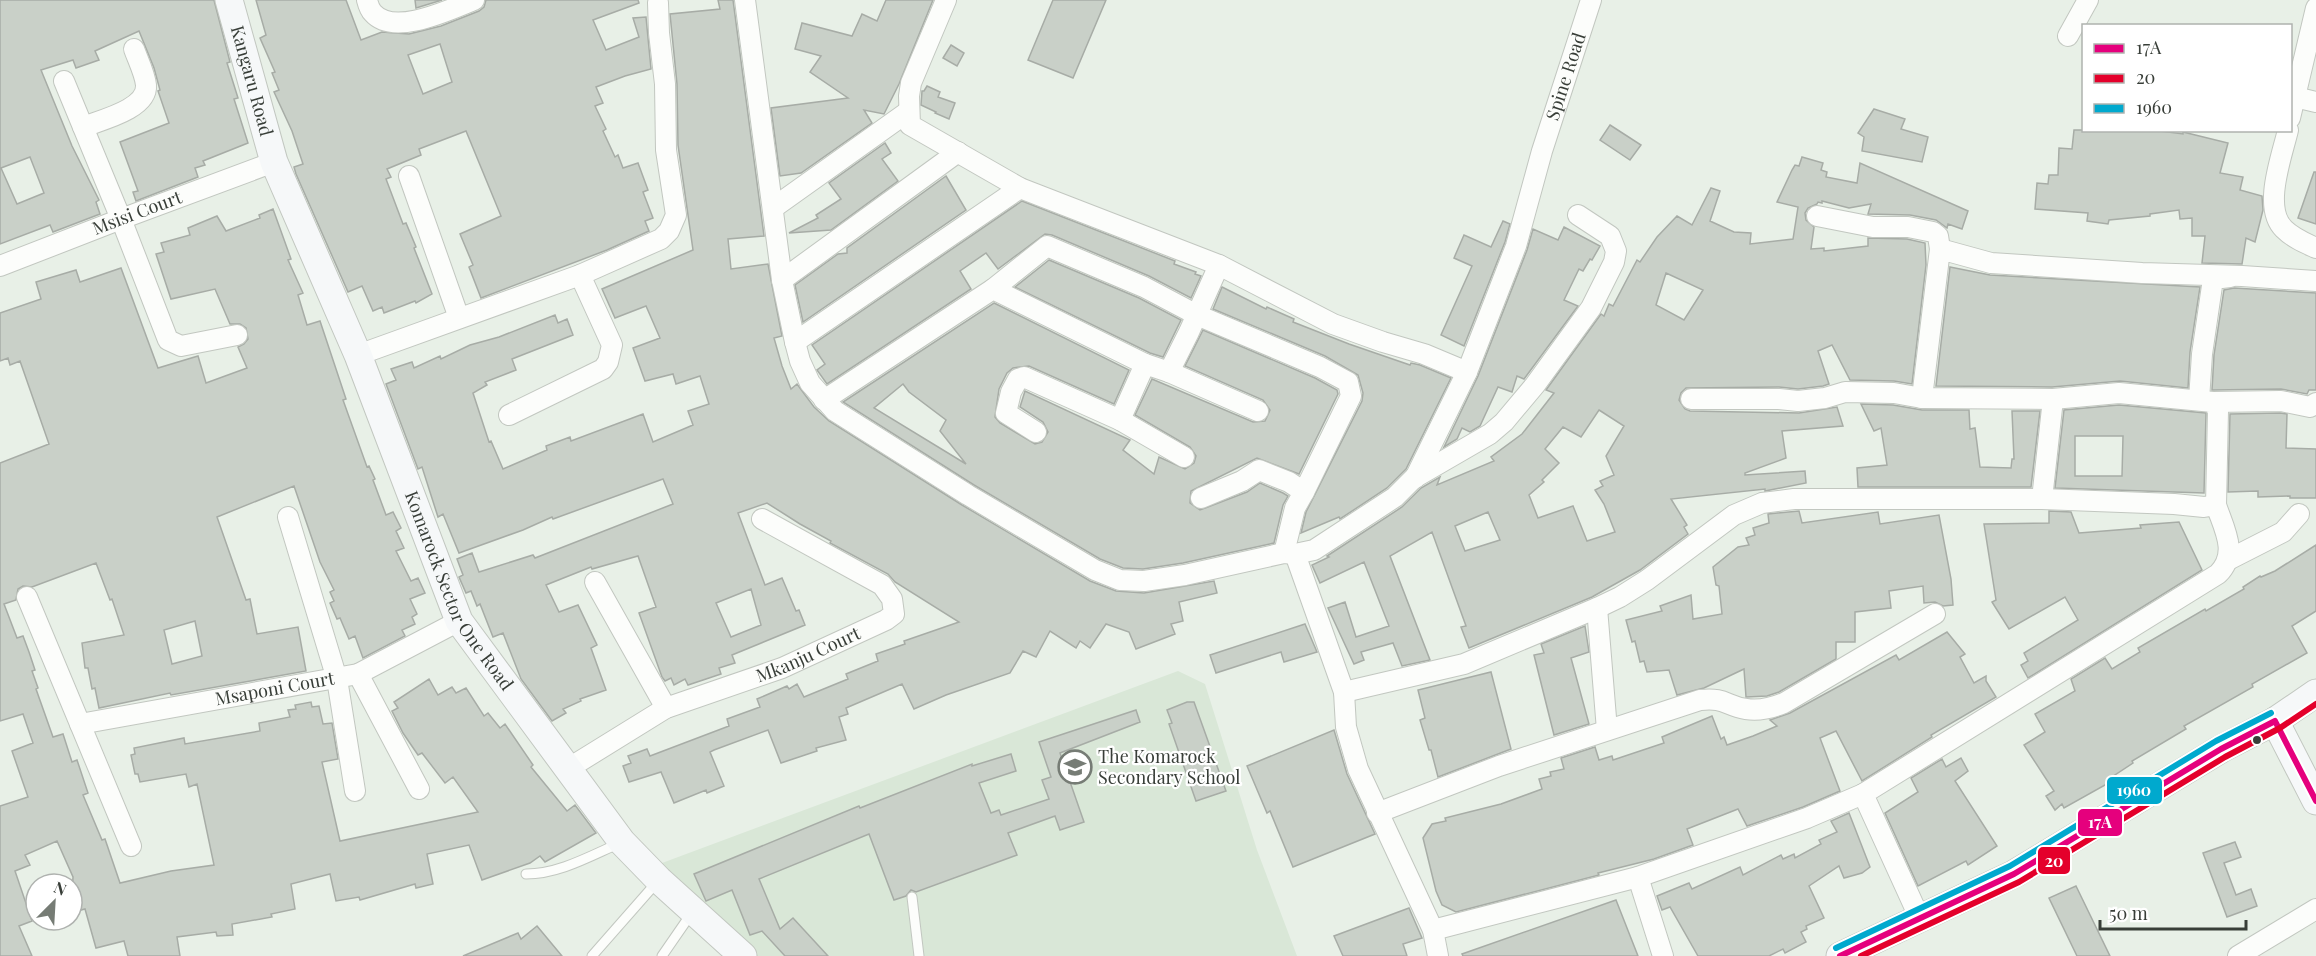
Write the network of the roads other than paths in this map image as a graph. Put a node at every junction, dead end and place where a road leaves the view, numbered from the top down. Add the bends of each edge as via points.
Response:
1 (230, 0) edge
2 (367, 0) edge
3 (474, 0) edge
4 (745, 0) edge
5 (946, 0) edge
6 (1591, 0) edge
7 (2088, 0) edge
8 (658, 3) dead end
9 (2316, 8) edge
10 (2068, 36) dead end
11 (134, 49) dead end
12 (64, 81) dead end
13 (2295, 98) junction
14 (2316, 102) edge
15 (2292, 110) edge
16 (909, 111) junction
17 (83, 127) junction
18 (2288, 132) edge
19 (958, 152) junction
20 (274, 162) junction
21 (410, 176) dead end
22 (1020, 188) junction
23 (773, 208) junction
24 (1578, 215) dead end
25 (1817, 216) dead end
26 (121, 219) junction
27 (2316, 248) edge
28 (1940, 249) junction
29 (1219, 265) junction
30 (0, 266) edge
31 (580, 275) junction
32 (2242, 276) junction
33 (782, 280) junction
34 (2316, 282) edge
35 (993, 290) junction
36 (1197, 315) junction
37 (459, 318) junction
38 (237, 335) dead end
39 (795, 342) junction
40 (358, 355) junction
41 (1145, 364) junction
42 (1168, 372) junction
43 (1467, 372) junction
44 (1922, 398) junction
45 (1691, 399) dead end
46 (2053, 399) junction
47 (824, 400) junction
48 (2206, 401) junction
49 (2316, 404) edge
50 (1258, 411) dead end
51 (509, 415) dead end
52 (1120, 420) junction
53 (1036, 432) dead end
54 (1184, 457) dead end
55 (1414, 478) junction
56 (1304, 492) junction
57 (1201, 498) dead end
58 (2042, 499) junction
59 (2216, 505) junction
60 (2299, 514) dead end
61 (288, 517) dead end
62 (762, 519) dead end
63 (1289, 554) junction
64 (2228, 560) junction
65 (595, 582) dead end
66 (27, 597) dead end
67 (1597, 608) junction
68 (1935, 614) dead end
69 (459, 621) junction
70 (358, 675) junction
71 (337, 679) junction
72 (1344, 692) junction
73 (2316, 693) edge
74 (666, 708) junction
75 (2274, 721) junction
76 (80, 724) junction
77 (1607, 730) junction
78 (569, 768) junction
79 (419, 789) dead end
80 (355, 791) dead end
81 (1863, 794) junction
82 (2316, 801) edge
83 (1377, 813) junction
84 (622, 842) junction
85 (131, 846) dead end
86 (526, 874) dead end
87 (1638, 877) junction
88 (659, 880) junction
89 (912, 897) dead end
90 (2316, 909) edge
91 (693, 912) junction
92 (1920, 919) junction
93 (1433, 930) junction
94 (1854, 953) edge
95 (592, 956) edge
96 (662, 956) edge
97 (743, 956) edge
98 (918, 956) edge
99 (1438, 956) edge
100 (1663, 956) edge
101 (2238, 956) edge

1 - 20 main road, Kangaru Road
2 - 3 street via 373,14 400,22 424,19
4 - 23 street
5 - 16 street via 911,83
6 - 43 street, Spine Road via 1516,246
7 - 10 street
8 - 31 street via 666,150 676,215 661,239
9 - 13 street
11 - 17 street via 146,86 142,100
12 - 17 street
13 - 14 street
13 - 15 street
16 - 19 street via 910,125
16 - 23 street
17 - 26 street
18 - 27 street via 2275,185 2276,219 2283,229
19 - 22 street
19 - 33 street
20 - 26 street, Msisi Court
20 - 40 main road, Komarock Sector One Road
21 - 37 street
22 - 29 street
22 - 39 street
23 - 33 street
24 - 55 street via 1610,236 1616,251 1591,308 1504,422
25 - 28 street via 1873,227 1933,232 1938,236
26 - 30 street, Msisi Court
26 - 38 street via 168,340 181,346
28 - 32 street via 1991,263
28 - 44 street
29 - 36 street
29 - 43 street via 1333,324
31 - 37 street
31 - 51 street via 612,345 608,362 603,369
32 - 34 street
32 - 48 street via 2213,279 2202,354
33 - 39 street
35 - 36 street via 1047,246 1144,287
35 - 41 street
35 - 47 street
36 - 42 street
36 - 56 street via 1348,382 1351,396
37 - 40 street
39 - 47 street via 810,383
40 - 69 main road, Komarock Sector One Road
41 - 42 street
41 - 52 street
42 - 50 street
43 - 55 street, Spine Road
44 - 45 street via 1845,392 1798,402
44 - 46 street
46 - 48 street via 2119,393
46 - 58 street
47 - 63 street via 835,411 968,495 1095,570 1120,580 1185,575
48 - 49 street via 2281,401 2310,407
48 - 59 street via 2218,411
52 - 53 street via 1024,377 1018,379 1011,392 1006,413
52 - 54 street
55 - 63 street via 1395,497 1314,550
56 - 57 street via 1259,470
56 - 63 street via 1295,508
58 - 59 street
58 - 67 street via 1794,499 1762,503 1734,515 1647,580
59 - 64 street via 2230,545
60 - 64 street via 2283,531
61 - 71 street
62 - 74 street, Mkanju Court via 882,585 892,599 894,614 782,668
63 - 72 street
64 - 81 street via 2218,574
65 - 74 street
66 - 76 street
67 - 72 street via 1464,664
67 - 77 street
68 - 77 street via 1768,709 1745,709 1717,698 1700,700
69 - 70 street, Msaponi Court
69 - 78 main road, Komarock Sector One Road
70 - 71 street, Msaponi Court
70 - 79 street
71 - 76 street, Msaponi Court
71 - 80 street
72 - 83 street via 1346,727
73 - 75 main road
74 - 78 street, Mkanju Court
75 - 82 main road
75 - 92 main road via 2220,749 2014,874
76 - 85 street
77 - 83 street
78 - 84 main road, Komarock Sector One Road
81 - 87 street via 1807,818
81 - 92 street
83 - 93 street
84 - 86 lane via 570,865 542,874
84 - 88 main road, Komarock Sector One Road
87 - 93 street
87 - 100 street
88 - 91 main road, Komarock Sector One Road
88 - 95 lane
89 - 98 lane
90 - 101 street
91 - 96 lane
91 - 97 main road, Komarock Sector One Road
92 - 94 main road
93 - 99 street

